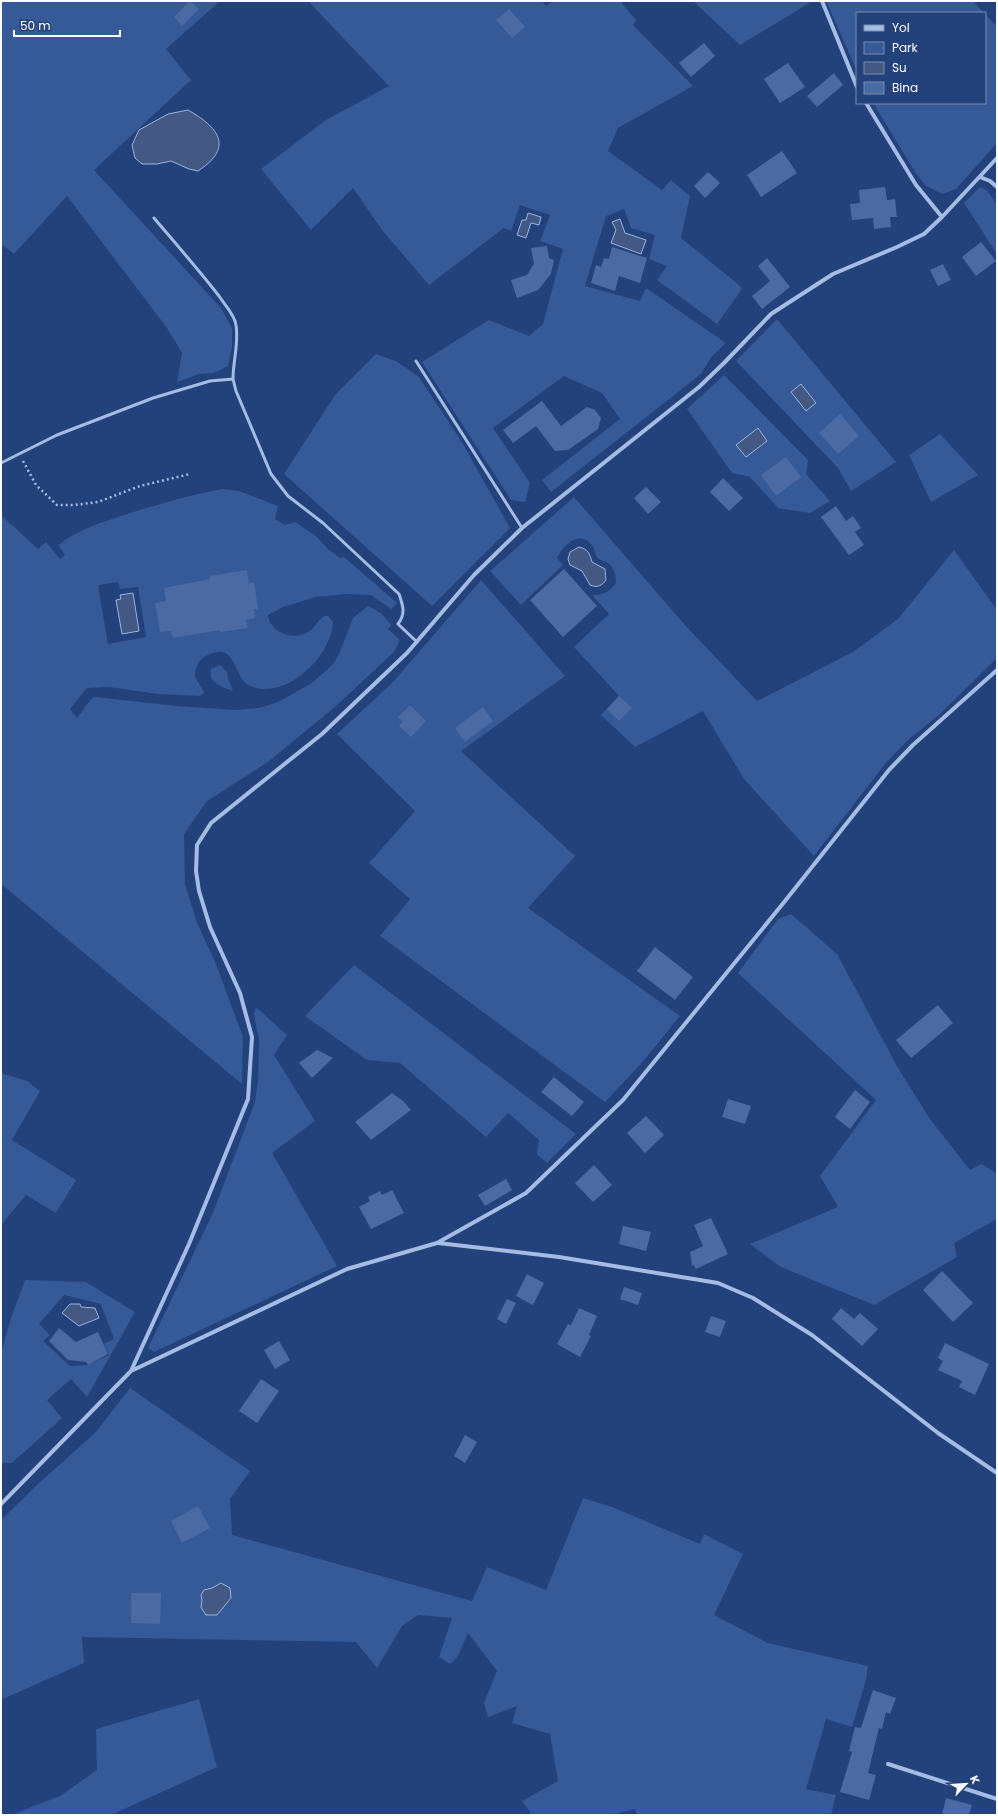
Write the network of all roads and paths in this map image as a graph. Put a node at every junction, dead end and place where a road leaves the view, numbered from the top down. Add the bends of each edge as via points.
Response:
1 (822, 1) edge
2 (856, 85) edge
3 (867, 104) edge
4 (997, 158) edge
5 (980, 177) junction
6 (997, 187) edge
7 (154, 218) dead end
8 (942, 218) junction
9 (416, 361) dead end
10 (233, 380) junction
11 (20, 455) junction
12 (1, 463) edge
13 (190, 474) dead end
14 (522, 528) junction
15 (417, 642) junction
16 (997, 670) edge
17 (438, 1243) junction
18 (131, 1371) junction
19 (997, 1473) edge
20 (1, 1504) edge
21 (888, 1764) dead end
22 (997, 1799) edge

1 - 2 street
3 - 8 street via 916,185
4 - 5 street
5 - 6 street
5 - 8 street
7 - 10 lane via 190,259 236,323 237,350 233,363
8 - 14 street via 924,234 833,274 771,314 699,387
9 - 14 lane
10 - 11 lane via 210,381 153,398 58,436
10 - 15 lane via 271,474 288,496 322,523 399,594 404,608 398,624
11 - 12 lane
11 - 13 path via 36,485 57,504 98,502 140,486
14 - 15 street via 474,575
15 - 18 street via 322,734 211,823 197,845 196,871 199,891 210,927 240,993 252,1037 248,1099 189,1244
16 - 17 street via 889,770 623,1100 526,1193
17 - 18 street via 348,1269
17 - 19 street via 559,1257 718,1283 753,1298 812,1335 938,1433
18 - 20 street
21 - 22 street

